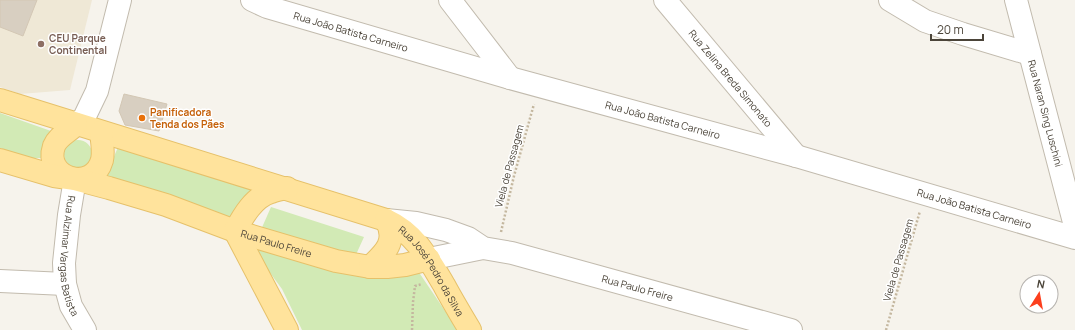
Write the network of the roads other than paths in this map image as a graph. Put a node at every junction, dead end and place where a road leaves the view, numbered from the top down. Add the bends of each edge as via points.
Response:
1 (120, 0) edge
2 (252, 0) edge
3 (450, 0) edge
4 (665, 0) edge
5 (890, 0) edge
6 (1016, 0) edge
7 (1030, 54) junction
8 (510, 78) junction
9 (0, 100) edge
10 (88, 128) junction
11 (796, 156) junction
12 (0, 160) edge
13 (75, 179) junction
14 (287, 188) junction
15 (386, 220) junction
16 (1075, 226) edge
17 (235, 231) junction
18 (1075, 238) edge
19 (490, 249) junction
20 (370, 267) junction
21 (434, 268) junction
22 (0, 281) edge
23 (65, 284) junction
24 (85, 330) edge
25 (287, 330) edge
26 (470, 330) edge
27 (791, 330) edge

1 - 10 street via 97,91 84,118
2 - 8 street, Rua João Batista Carneiro via 275,10
3 - 8 street
4 - 11 street, Rua Zelina Breda Simonato
5 - 7 street via 925,21
6 - 7 street, Rua Naran Sing Luschini
7 - 16 street, Rua Naran Sing Luschini
8 - 11 street, Rua João Batista Carneiro
9 - 10 main road, Rua Paulo Freire
10 - 13 main road via 102,160 92,175 84,179
10 - 13 main road via 72,129 54,145 54,163 66,177
10 - 14 main road, Rua Paulo Freire
11 - 18 street, Rua João Batista Carneiro
12 - 13 main road via 54,176
13 - 17 main road, Rua Paulo Freire via 166,206
13 - 23 street, Rua Alzimar Vargas Batista via 64,263
14 - 15 main road, Rua Paulo Freire
14 - 17 main road via 261,197
15 - 19 street, Rua Paulo Freire via 446,230
15 - 20 main road via 390,230 390,245
15 - 21 main road, Rua José Pedro da Silva via 398,225 411,236
17 - 20 main road, Rua Paulo Freire via 336,261
17 - 25 main road
19 - 21 street, Rua Paulo Freire
19 - 27 street, Rua Paulo Freire via 520,255
20 - 21 main road, Rua Paulo Freire via 405,265
21 - 26 main road, Rua José Pedro da Silva
22 - 23 street
23 - 24 street, Rua Alzimar Vargas Batista via 71,306

